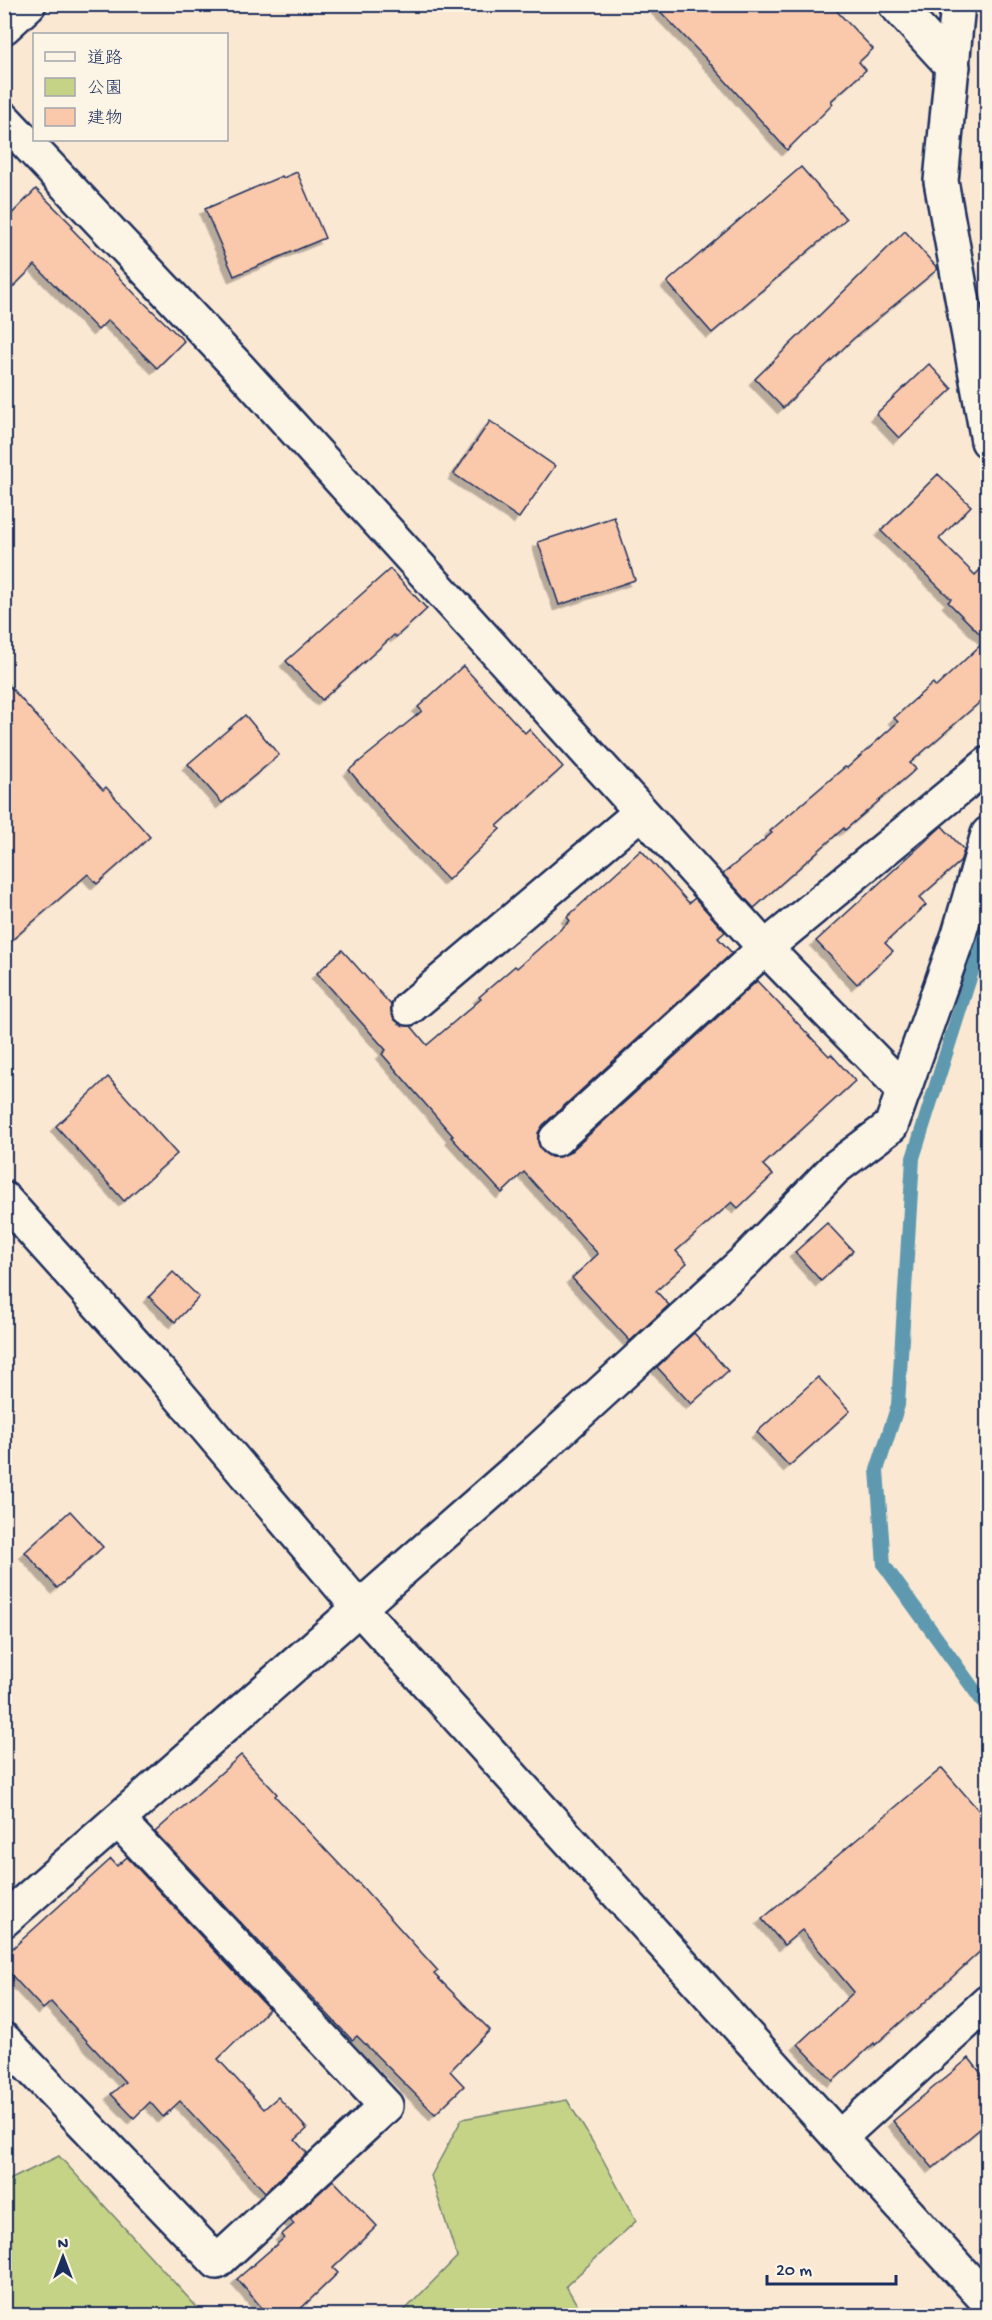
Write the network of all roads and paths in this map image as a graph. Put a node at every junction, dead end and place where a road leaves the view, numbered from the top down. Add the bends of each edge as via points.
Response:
1 (29, 4) edge
2 (895, 4) edge
3 (958, 4) edge
4 (4, 27) edge
5 (953, 67) junction
6 (4, 119) edge
7 (987, 441) edge
8 (987, 764) edge
9 (640, 812) junction
10 (987, 834) edge
11 (765, 948) junction
12 (409, 1008) dead end
13 (904, 1090) junction
14 (556, 1139) dead end
15 (4, 1199) edge
16 (360, 1609) junction
17 (118, 1820) junction
18 (4, 1920) edge
19 (987, 2002) edge
20 (4, 2040) edge
21 (839, 2138) junction
22 (987, 2302) edge

1 - 4 street
2 - 5 street
3 - 5 street
5 - 7 street via 940,181
6 - 9 street via 238,367
8 - 11 street
9 - 11 street
9 - 12 street
10 - 13 street via 959,934
11 - 13 street
11 - 14 street
13 - 16 street via 891,1126 835,1168 736,1269
15 - 16 street via 162,1375
16 - 17 street
16 - 21 street
17 - 18 street
17 - 20 street via 386,2106 217,2262
19 - 21 street
21 - 22 street

